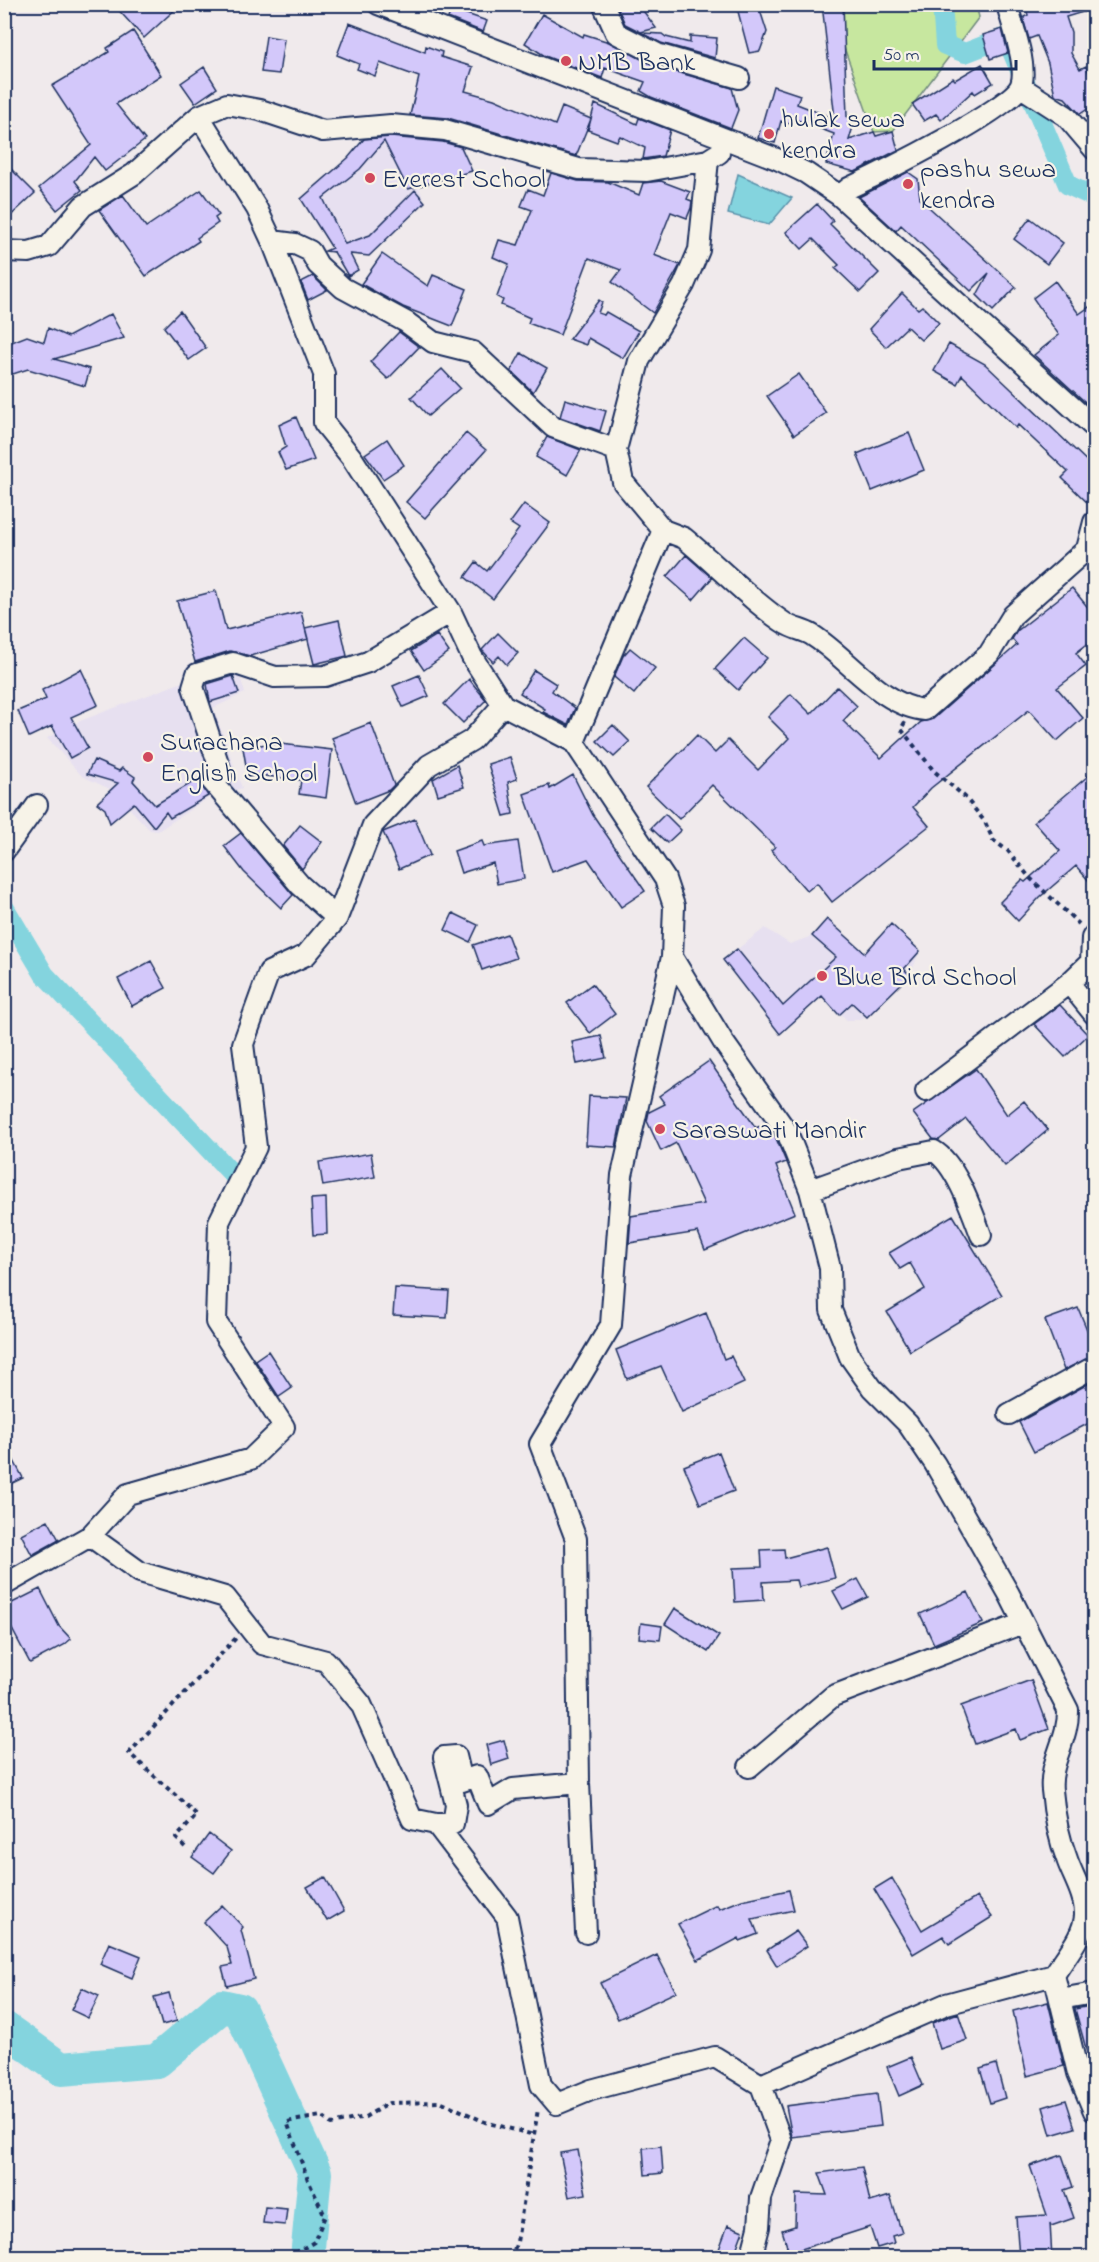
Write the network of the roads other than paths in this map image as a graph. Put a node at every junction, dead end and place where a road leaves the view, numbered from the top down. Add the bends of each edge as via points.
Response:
1 (378, 4) edge
2 (603, 4) edge
3 (1007, 4) edge
4 (739, 78) dead end
5 (1021, 87) junction
6 (199, 116) junction
7 (735, 144) junction
8 (1095, 149) edge
9 (708, 160) junction
10 (840, 196) junction
11 (272, 241) junction
12 (4, 251) edge
13 (1095, 427) edge
14 (616, 450) junction
15 (1095, 522) edge
16 (663, 530) junction
17 (452, 612) junction
18 (503, 705) junction
19 (574, 742) junction
20 (38, 805) dead end
21 (4, 852) edge
22 (337, 918) junction
23 (1093, 936) edge
24 (672, 957) junction
25 (1069, 983) junction
26 (1095, 1014) edge
27 (926, 1091) dead end
28 (810, 1190) junction
29 (981, 1235) dead end
30 (1095, 1367) edge
31 (1009, 1414) dead end
32 (90, 1536) junction
33 (4, 1585) edge
34 (1023, 1623) junction
35 (749, 1767) dead end
36 (579, 1783) junction
37 (436, 1824) junction
38 (586, 1933) dead end
39 (1054, 1974) junction
40 (1095, 1993) edge
41 (1060, 1999) junction
42 (762, 2085) junction
43 (1095, 2111) edge
44 (751, 2258) edge

1 - 7 street
2 - 4 street via 616,33 657,54
3 - 5 street via 1021,61
5 - 8 street via 1066,116
5 - 10 street via 990,111 913,158
6 - 9 street via 227,104 260,110 323,131 391,125 445,130 579,169 647,171
6 - 11 street via 257,209
6 - 12 street via 134,174 83,206 49,246 29,252
7 - 9 street
7 - 10 street via 806,172
9 - 14 street via 699,250 684,285 639,361
10 - 13 street
11 - 14 street via 310,251 318,265 343,288 406,322 433,342 473,352 553,427
11 - 17 street via 324,374 324,423 352,458
14 - 16 street via 623,482
15 - 16 street via 1087,549 1013,615 988,654 925,710 912,709 842,661 812,634 787,625 684,538
16 - 19 street
17 - 18 street via 472,657
17 - 22 street via 368,662 325,676 275,678 233,663 197,674 193,687 222,775 211,780 300,885
18 - 19 street
18 - 22 street via 472,740 429,765 373,825
19 - 24 street via 665,879 674,906
20 - 21 street
22 - 32 street via 306,955 269,972 243,1044 256,1147 219,1222 216,1322 284,1427 251,1459 128,1494
23 - 25 street via 1091,962
24 - 28 street via 724,1043 787,1132
24 - 36 street via 622,1176 611,1325 540,1444 576,1539
25 - 26 street
25 - 27 street
28 - 29 street via 898,1158 934,1151 943,1156 966,1197
28 - 34 street via 830,1268 831,1310 850,1357 872,1388 908,1424 935,1464
30 - 31 street
32 - 33 street
32 - 37 street via 140,1572 225,1597 262,1644 326,1661 361,1704 412,1819
34 - 35 street via 833,1696
34 - 39 street via 1068,1710 1068,1726 1051,1788 1058,1829 1085,1915 1078,1935
36 - 37 street via 513,1789 488,1804 477,1776 462,1781 456,1756 444,1757 456,1805 453,1824
36 - 38 street
37 - 42 street via 507,1917 541,2085 557,2104 591,2090 716,2057
39 - 41 street
39 - 42 street via 946,2004
40 - 41 street
41 - 43 street via 1078,2073
42 - 44 street via 781,2140 761,2198

